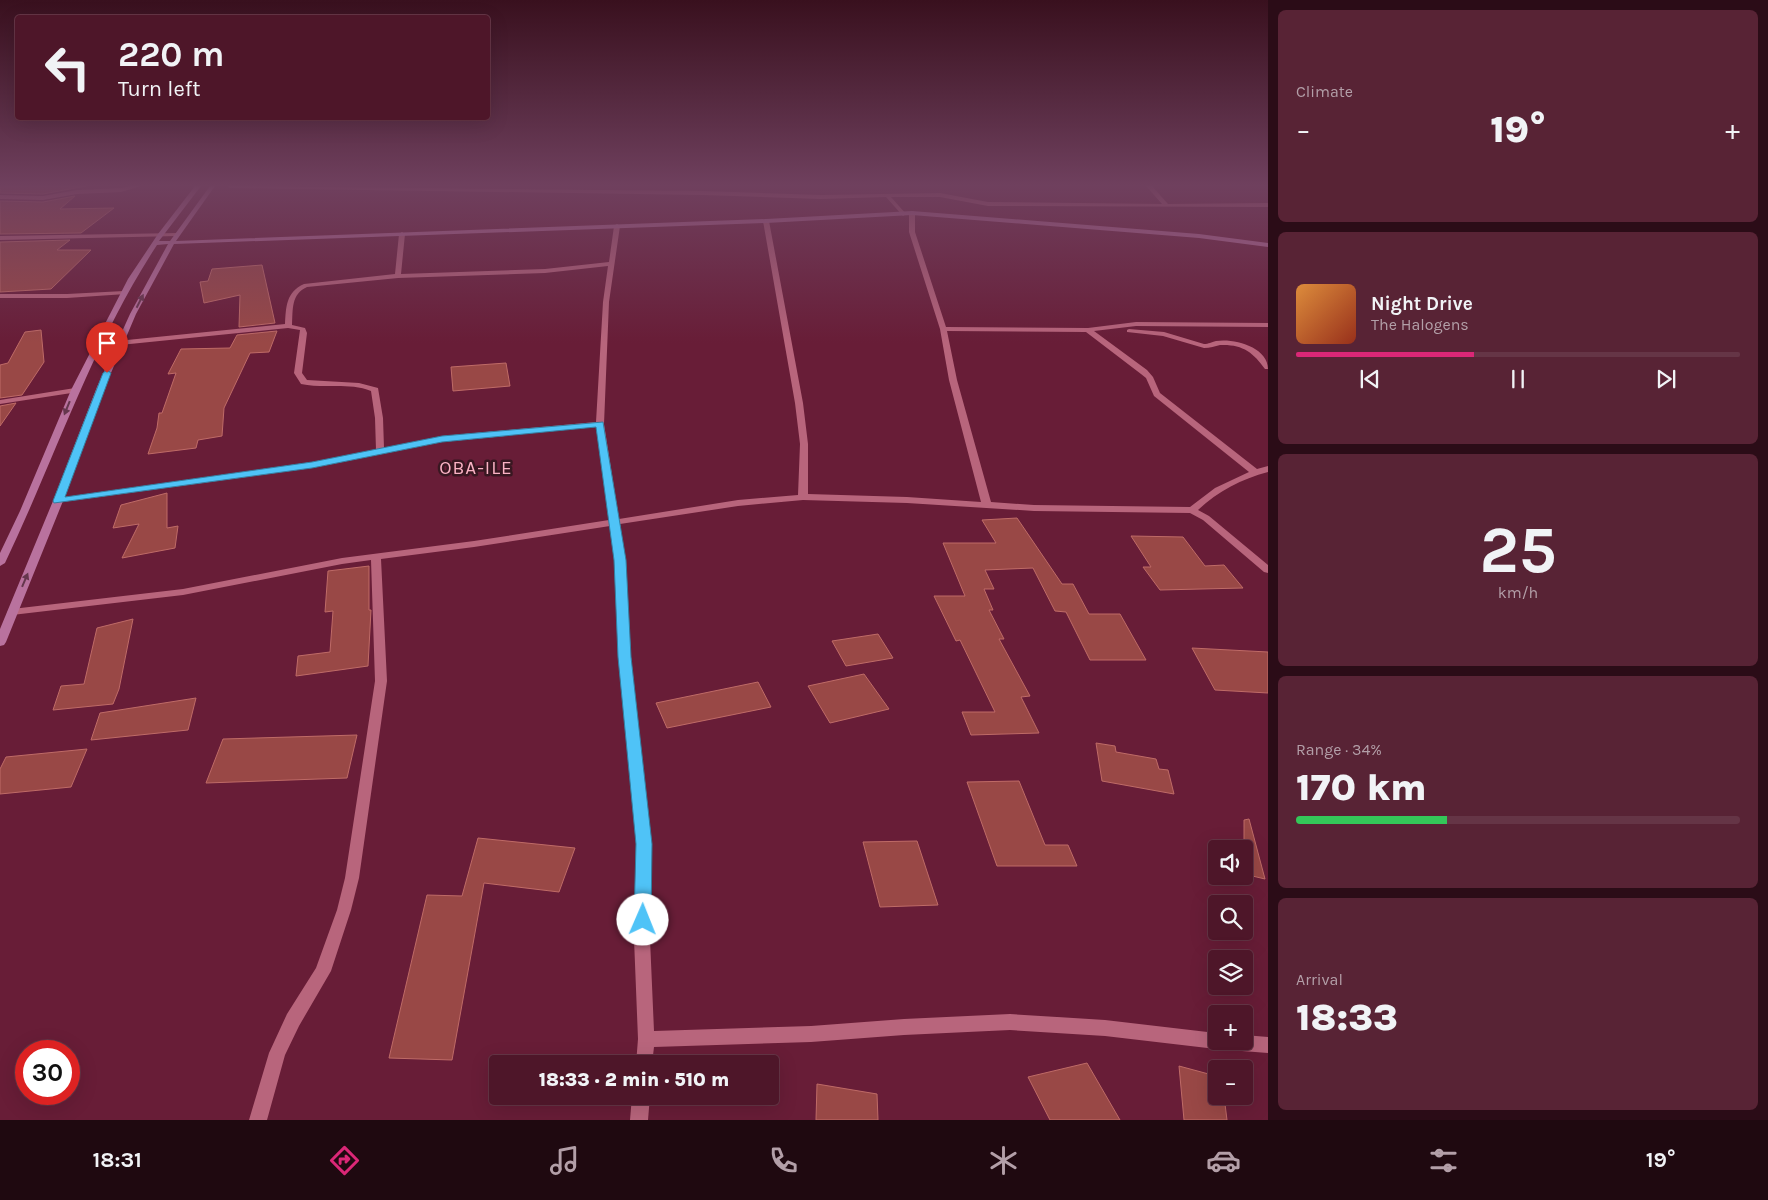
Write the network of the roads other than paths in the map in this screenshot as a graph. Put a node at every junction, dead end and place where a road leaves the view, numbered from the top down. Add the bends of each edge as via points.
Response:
1 (158, 238) edge
2 (175, 238) edge
3 (279, 238) edge
4 (402, 238) edge
5 (615, 238) edge
6 (769, 238) edge
7 (914, 238) edge
8 (1216, 238) edge
9 (172, 242) junction
10 (155, 243) junction
11 (1268, 245) edge
12 (611, 264) junction
13 (398, 276) junction
14 (142, 278) junction
15 (124, 294) junction
16 (0, 296) edge
17 (1268, 325) edge
18 (288, 326) junction
19 (943, 328) junction
20 (1100, 328) junction
21 (1088, 330) junction
22 (120, 343) junction
23 (1268, 367) edge
24 (75, 390) junction
25 (0, 402) edge
26 (600, 424) junction
27 (380, 451) junction
28 (1268, 468) edge
29 (1255, 472) junction
30 (803, 497) junction
31 (58, 501) junction
32 (987, 506) junction
33 (1192, 510) junction
34 (614, 523) junction
35 (376, 558) junction
36 (0, 563) edge
37 (1268, 570) edge
38 (12, 612) junction
39 (0, 642) edge
40 (646, 1039) junction
41 (1208, 1040) edge
42 (1253, 1044) edge
43 (1268, 1045) edge
44 (645, 1055) edge
45 (640, 1105) edge
46 (258, 1120) edge
47 (639, 1120) edge

1 - 10 main road
2 - 9 main road
3 - 9 main road
4 - 13 street
5 - 12 street
6 - 30 street via 799,403 804,444
7 - 19 street
8 - 11 main road
9 - 10 main road
9 - 14 main road
10 - 14 main road
12 - 13 street via 546,271
12 - 26 street
13 - 18 street via 320,282 296,288 292,294
14 - 15 main road
22 -> 14 main road
15 - 16 street
15 - 24 main road
17 - 20 street via 1136,324
18 - 22 street
18 - 27 street via 303,329 298,373 304,382 368,386 376,390
19 - 21 street
19 - 32 street via 953,380
20 - 21 street
20 - 23 street via 1164,334 1204,346 1240,344 1258,354
21 - 29 street via 1144,372 1157,394
22 - 31 main road
24 - 25 street
24 -> 36 main road
26 - 27 street via 467,436
26 - 34 street
27 - 31 street via 312,465
28 - 29 street
29 - 33 street via 1214,491
30 - 32 street
30 - 34 street via 738,503
38 -> 31 main road
32 - 33 street
33 - 37 street
34 - 35 street
34 - 40 street via 620,560 625,657 644,844 642,938
35 - 38 street via 342,561 183,592
35 - 46 street via 381,681 352,878 323,971 277,1052
38 - 39 main road
40 - 41 street via 811,1034 1010,1022 1105,1028
40 - 44 street
42 - 43 street
45 - 47 street

